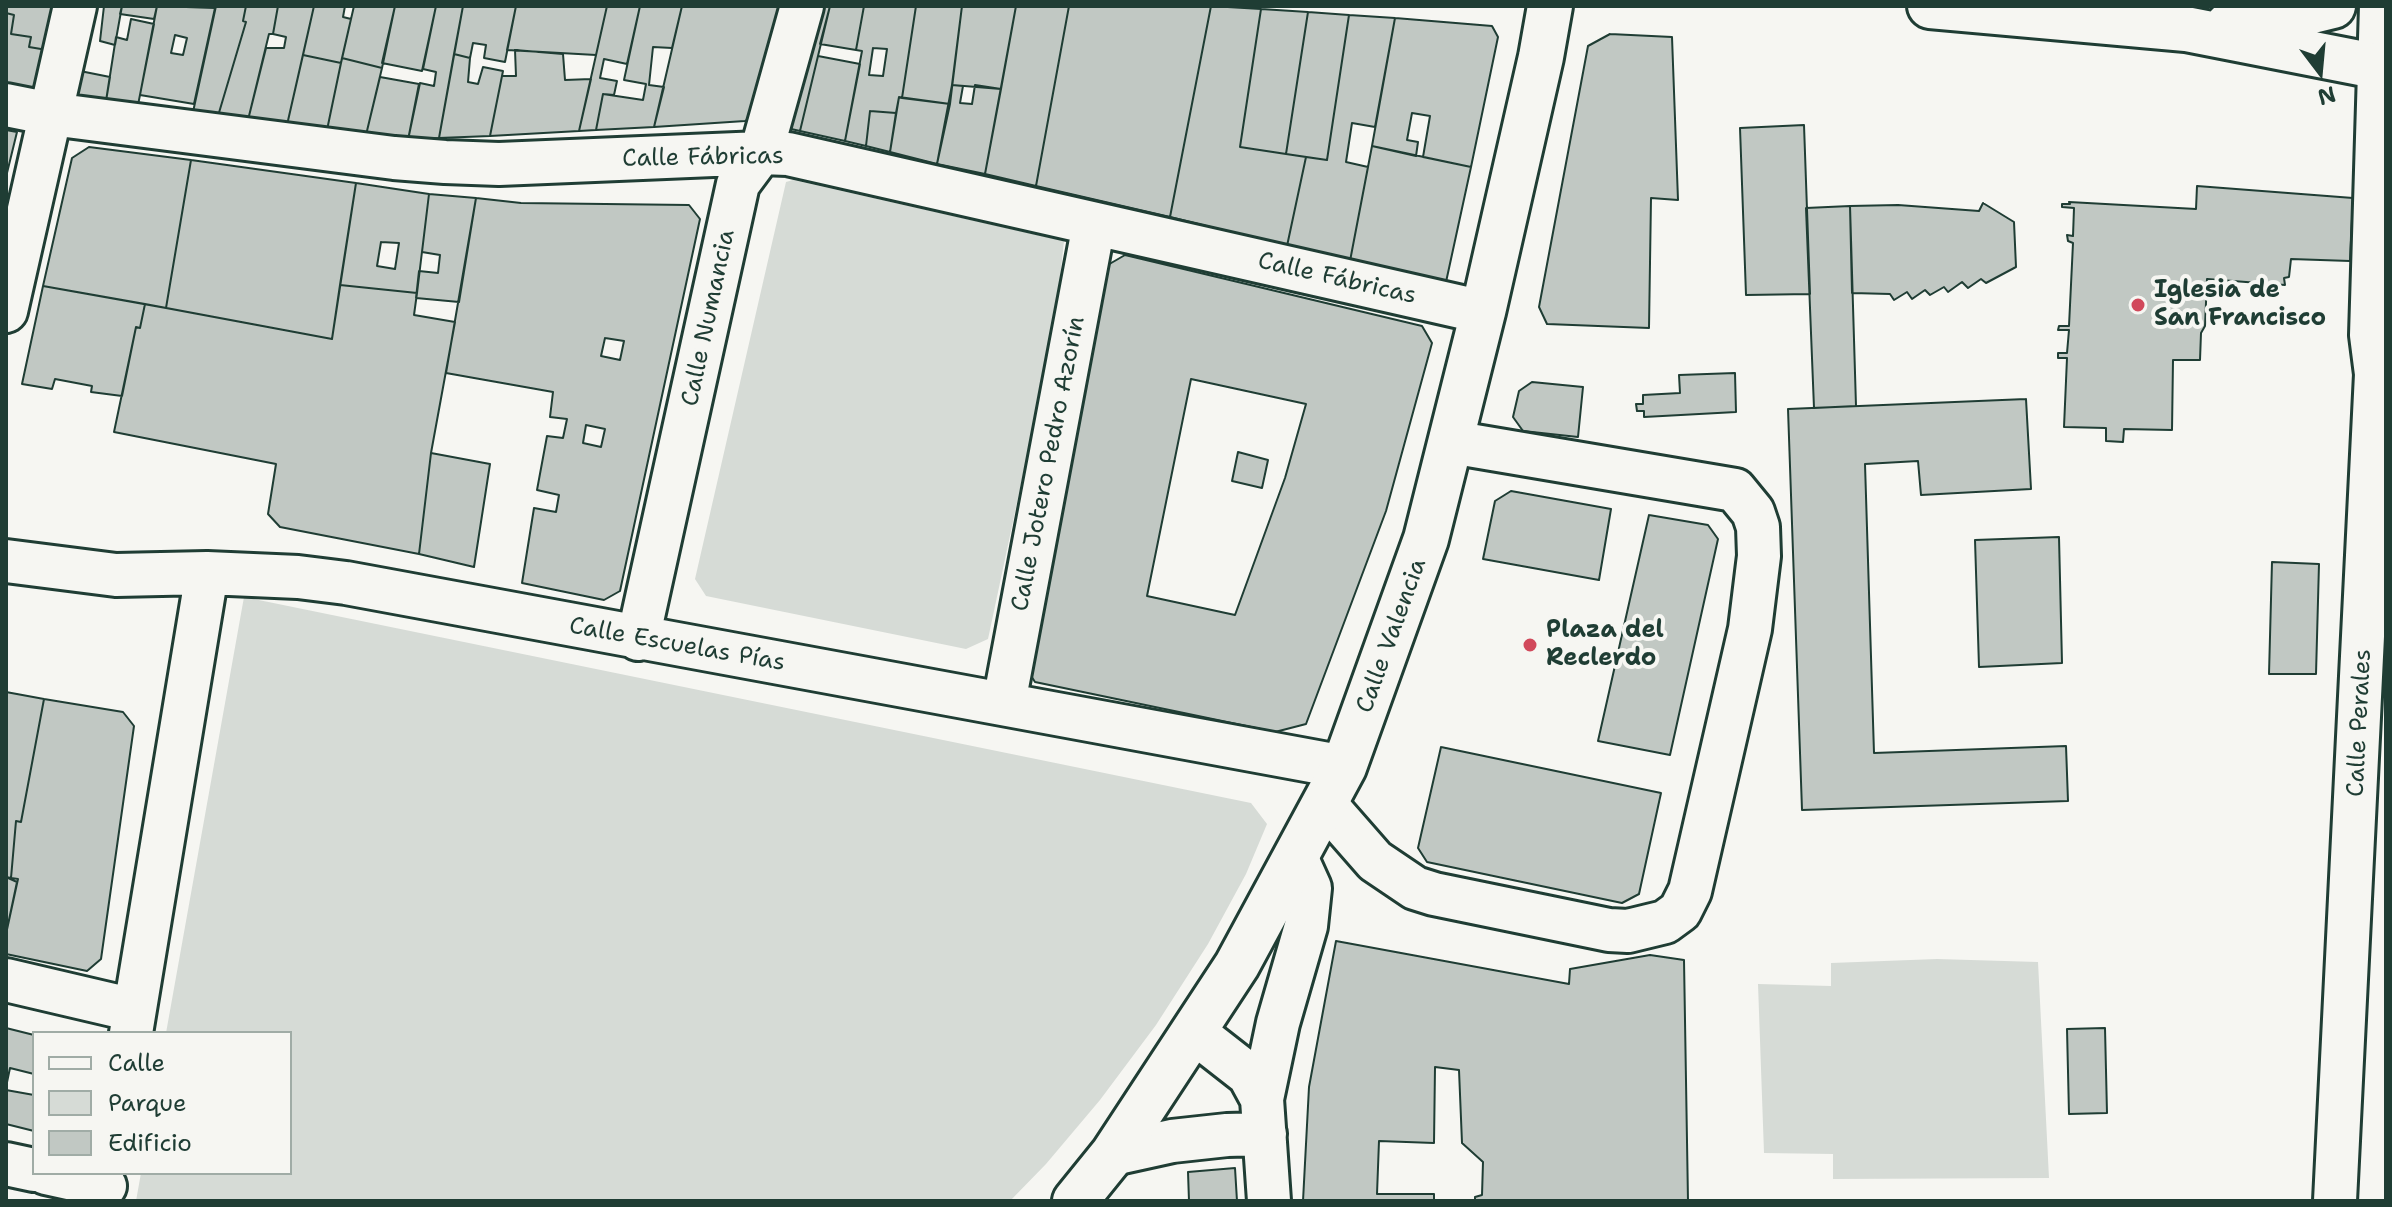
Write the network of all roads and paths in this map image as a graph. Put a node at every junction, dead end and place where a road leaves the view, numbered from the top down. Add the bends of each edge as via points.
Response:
1 (75, 6) edge
2 (802, 6) edge
3 (1550, 6) edge
4 (1930, 6) edge
5 (2333, 6) edge
6 (2381, 6) edge
7 (2186, 29) junction
8 (2380, 67) junction
9 (6, 105) edge
10 (51, 114) junction
11 (761, 153) junction
12 (1094, 224) junction
13 (6, 311) edge
14 (1483, 312) junction
15 (2381, 373) edge
16 (1451, 442) junction
17 (2378, 538) edge
18 (6, 561) edge
19 (207, 573) junction
20 (638, 639) junction
21 (1004, 703) junction
22 (1335, 786) junction
23 (1296, 857) junction
24 (6, 980) edge
25 (132, 1022) edge
26 (1194, 1032) junction
27 (1264, 1116) junction
28 (1113, 1154) junction
29 (6, 1164) edge
30 (32, 1170) edge
31 (54, 1175) edge
32 (105, 1187) edge
33 (1075, 1201) edge
34 (1269, 1201) edge
35 (2335, 1201) edge

1 - 10 street
2 - 11 street, Calle Numancia
3 - 14 main road, Calle Valencia
4 - 7 main road
5 - 7 main road via 2280,19
6 - 8 street, Calle Perales
7 - 8 main road
8 - 15 street, Calle Perales via 2371,335
9 - 10 street, Calle Fábricas
10 - 11 street, Calle Fábricas via 445,162
10 - 13 street
11 - 12 street, Calle Fábricas via 788,154
11 - 20 street, Calle Numancia via 738,184
12 - 14 street, Calle Fábricas
12 - 21 street, Calle Jotero Pedro Azorín
14 - 16 main road, Calle Valencia
15 - 17 street, Calle Perales
16 - 22 main road, Calle Valencia via 1426,539
16 - 22 street via 1735,490 1753,512 1759,556 1750,629 1690,891 1680,911 1665,922 1628,931 1434,894 1415,888 1375,861
17 - 35 street, Calle Perales
18 - 19 street, Calle Escuelas Pías via 116,575
19 - 20 street, Calle Escuelas Pías via 346,583
19 - 25 street
20 - 21 street, Calle Escuelas Pías
21 - 22 street, Calle Escuelas Pías
22 - 23 main road, Calle Valencia
23 - 26 main road, Calle Valencia
23 - 27 street via 1310,888 1306,926 1278,1023
24 - 25 street
26 - 27 street via 1249,1075
26 - 28 main road, Calle Valencia
27 - 28 street via 1227,1135
27 - 34 street
28 - 33 main road, Calle Valencia
29 - 30 street
31 - 32 street

